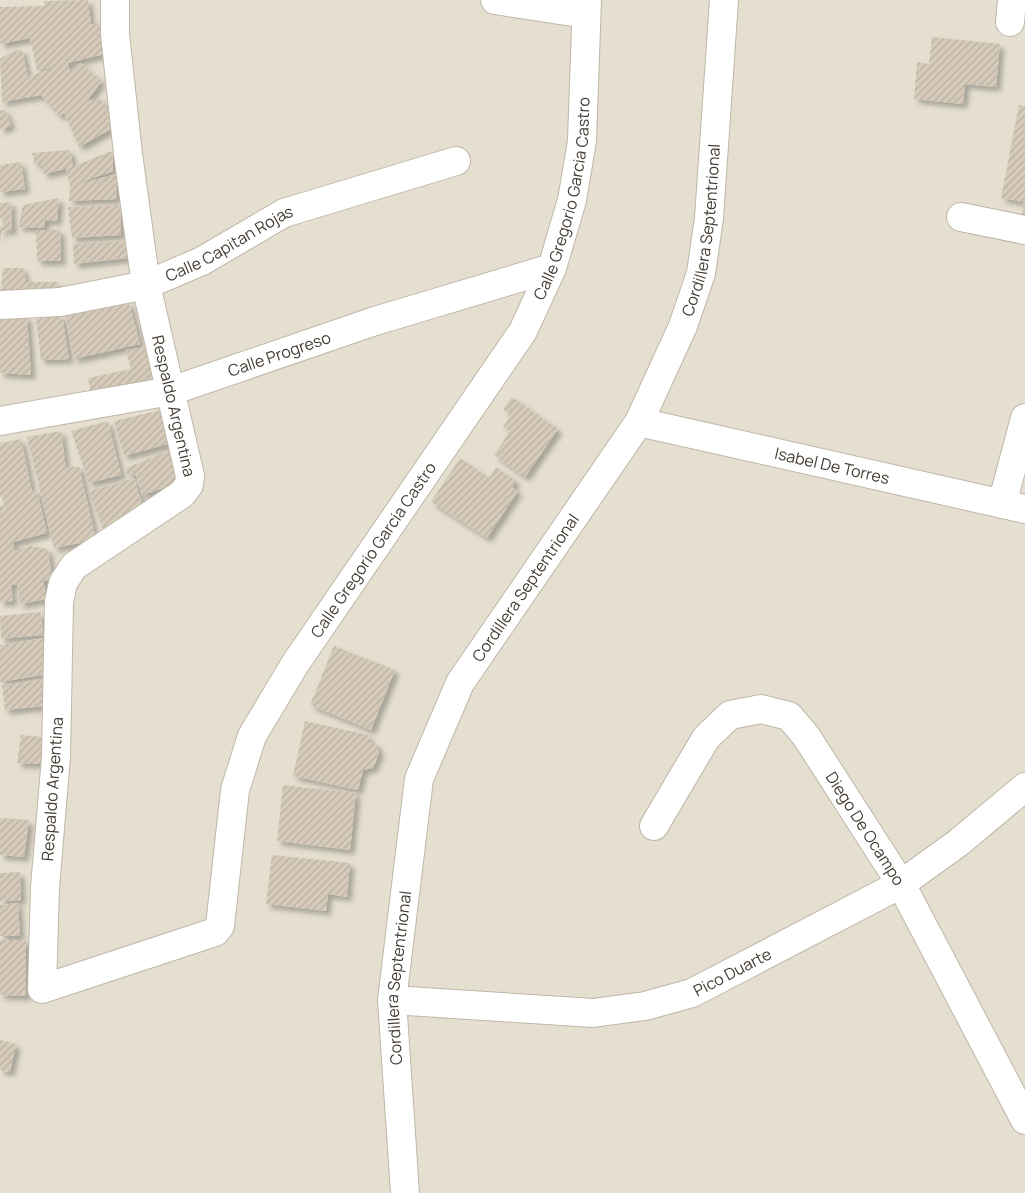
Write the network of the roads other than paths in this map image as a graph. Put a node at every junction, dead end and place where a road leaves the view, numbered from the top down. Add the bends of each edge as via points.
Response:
1 (115, 0) edge
2 (495, 0) edge
3 (724, 0) edge
4 (586, 7) edge
5 (456, 161) dead end
6 (961, 217) dead end
7 (1025, 230) edge
8 (552, 268) junction
9 (146, 284) junction
10 (0, 305) edge
11 (171, 391) junction
12 (1025, 418) edge
13 (0, 421) edge
14 (639, 422) junction
15 (1013, 507) edge
16 (1025, 788) edge
17 (654, 826) dead end
18 (901, 884) junction
19 (42, 989) joint
20 (392, 1000) junction
21 (1025, 1120) edge
22 (405, 1193) edge

1 - 9 street, Respaldo Argentina via 115,34 123,108
2 - 4 street
3 - 14 street, Cordillera Septentrional via 709,218 700,273 682,326
4 - 8 street, Calle Gregorio Garcia Castro via 582,141 572,200
5 - 9 street, Calle Capitan Rojas via 284,213 202,261
6 - 7 street
8 - 11 street, Calle Progreso via 375,321
8 - 19 street, Calle Gregorio Garcia Castro via 523,331 295,664 252,736 235,790 220,926 215,932
9 - 10 street, Calle Capitan Rojas via 60,302
9 - 11 street, Respaldo Argentina
11 - 13 street, Calle Progreso
11 - 19 street, Respaldo Argentina via 190,476 189,485 182,494 74,566 63,583 58,602 56,757 46,870
12 - 15 street
14 - 15 street, Isabel De Torres
14 - 20 street, Cordillera Septentrional via 460,684 419,779
16 - 18 street, Pico Duarte
17 - 18 street, Diego De Ocampo via 706,738 730,715 761,709 788,716 806,736
18 - 20 street, Pico Duarte via 692,993 646,1006 593,1013
18 - 21 street, Diego De Ocampo
20 - 22 street, Cordillera Septentrional

